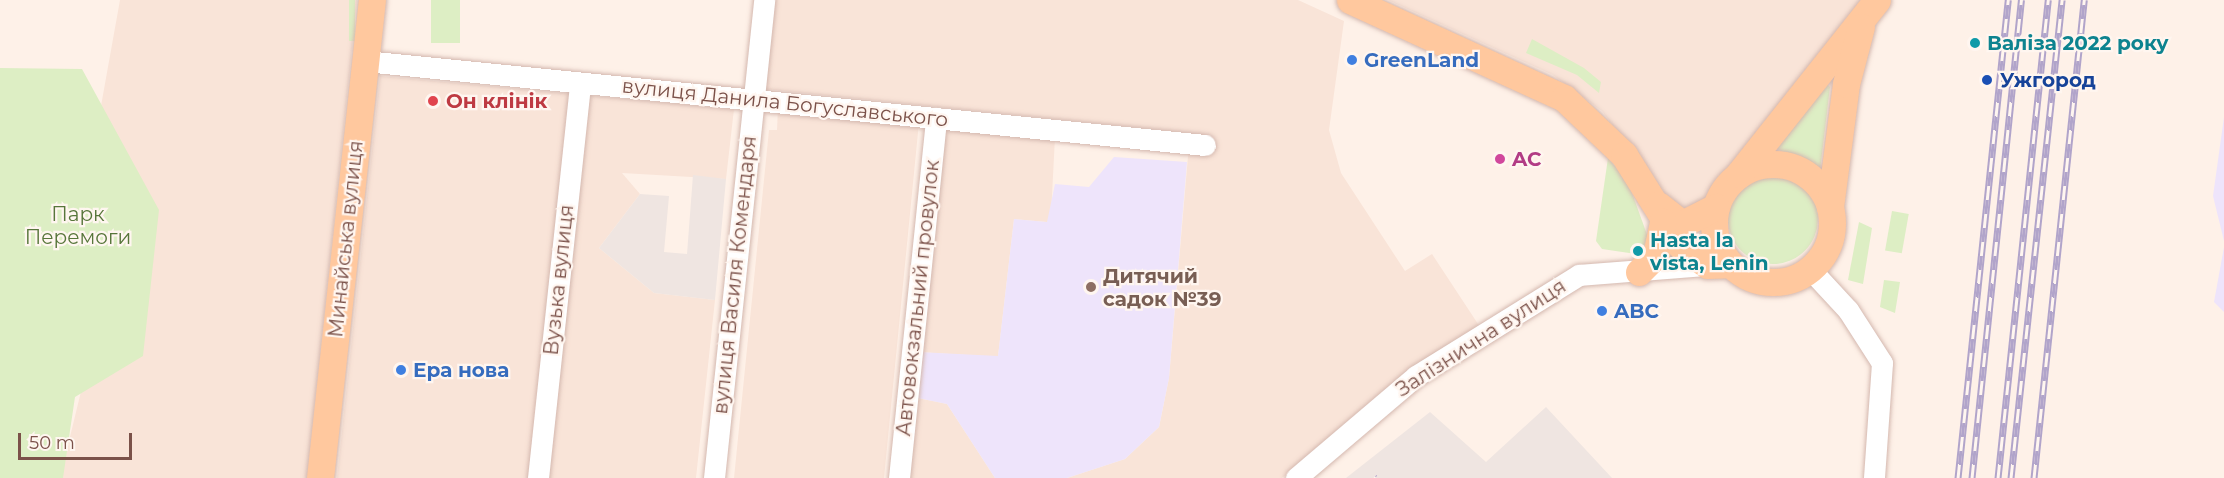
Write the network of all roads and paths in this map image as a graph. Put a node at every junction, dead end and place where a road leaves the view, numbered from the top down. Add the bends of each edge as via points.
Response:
1 (372, 0) edge
2 (764, 0) edge
3 (1350, 0) edge
4 (1877, 0) edge
5 (1863, 23) junction
6 (365, 62) junction
7 (580, 83) junction
8 (753, 100) junction
9 (936, 118) junction
10 (1205, 145) dead end
11 (1738, 175) junction
12 (1716, 207) junction
13 (1830, 207) junction
14 (1659, 212) junction
15 (1719, 264) junction
16 (1810, 269) junction
17 (1639, 272) junction
18 (320, 478) edge
19 (538, 478) edge
20 (714, 478) edge
21 (899, 478) edge
22 (1296, 478) edge
23 (1874, 478) edge

1 - 6 main road, Минайська вулиця
2 - 8 street, вулиця Василя Комендаря
3 - 14 main road via 1564,98 1605,133
4 - 5 main road
5 - 11 main road
5 - 13 main road via 1846,84
6 - 7 street, вулиця Данила Богуславського
6 - 18 main road, Минайська вулиця
7 - 8 street, вулиця Данила Богуславського
7 - 19 street, Вузька вулиця
8 - 9 street, вулиця Данила Богуславського
8 - 20 street, вулиця Василя Комендаря
9 - 10 street, вулиця Данила Богуславського
9 - 21 street, Автовокзальний провулок
11 - 12 main road
11 - 13 main road via 1768,164 1792,167 1813,179
12 - 14 main road via 1682,224
12 - 15 main road via 1714,232
13 - 16 main road via 1827,247
14 - 15 main road via 1681,246
14 - 17 main road via 1656,255
15 - 16 main road via 1773,282
15 - 17 street, Залізнична вулиця
16 - 23 street via 1848,310 1882,363
17 - 22 street, Залізнична вулиця via 1578,275 1416,376

